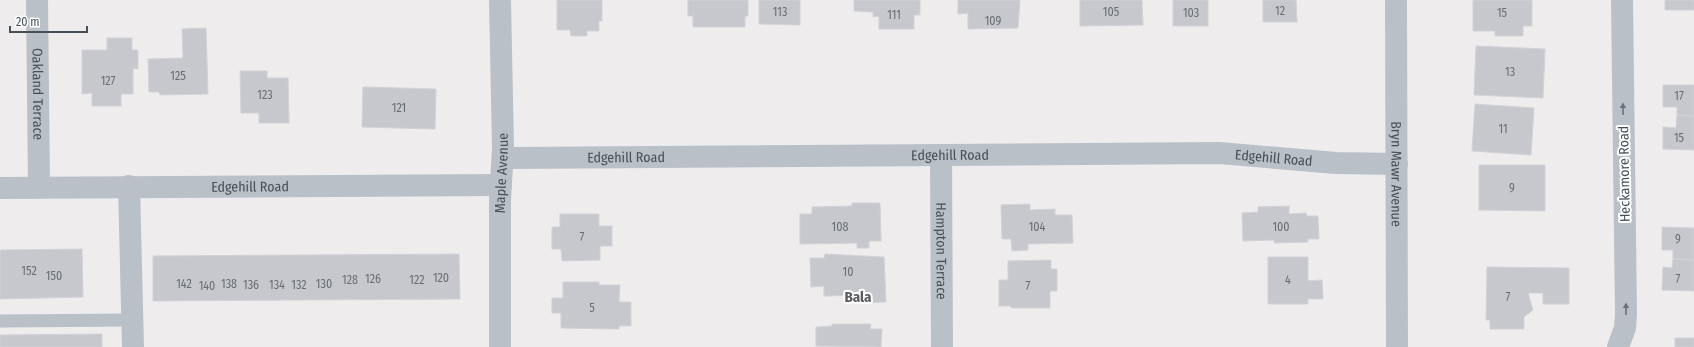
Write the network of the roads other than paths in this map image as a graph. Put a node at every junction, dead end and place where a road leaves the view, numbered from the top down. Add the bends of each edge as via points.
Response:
1 (37, 0) edge
2 (500, 0) edge
3 (1396, 0) edge
4 (1622, 0) edge
5 (941, 155) junction
6 (503, 158) junction
7 (1397, 164) junction
8 (501, 185) junction
9 (129, 186) junction
10 (39, 187) junction
11 (0, 188) edge
12 (132, 320) junction
13 (0, 321) edge
14 (133, 347) edge
15 (500, 347) edge
16 (942, 347) edge
17 (1397, 347) edge
18 (1618, 347) edge

1 - 10 street, Oakland Terrace
2 - 6 street, Maple Avenue
3 - 7 street, Bryn Mawr Avenue
18 -> 4 street, Heckamore Road via 1625,328 1626,314
5 - 6 street, Edgehill Road
5 - 7 street, Edgehill Road via 1219,153 1336,163
5 - 16 street, Hampton Terrace
6 - 8 street, Maple Avenue
7 - 17 street, Bryn Mawr Avenue
8 - 9 street, Edgehill Road
8 - 15 street, Maple Avenue
9 - 10 street, Edgehill Road
9 - 12 street
10 - 11 street, Edgehill Road
12 - 13 lane
12 - 14 street

